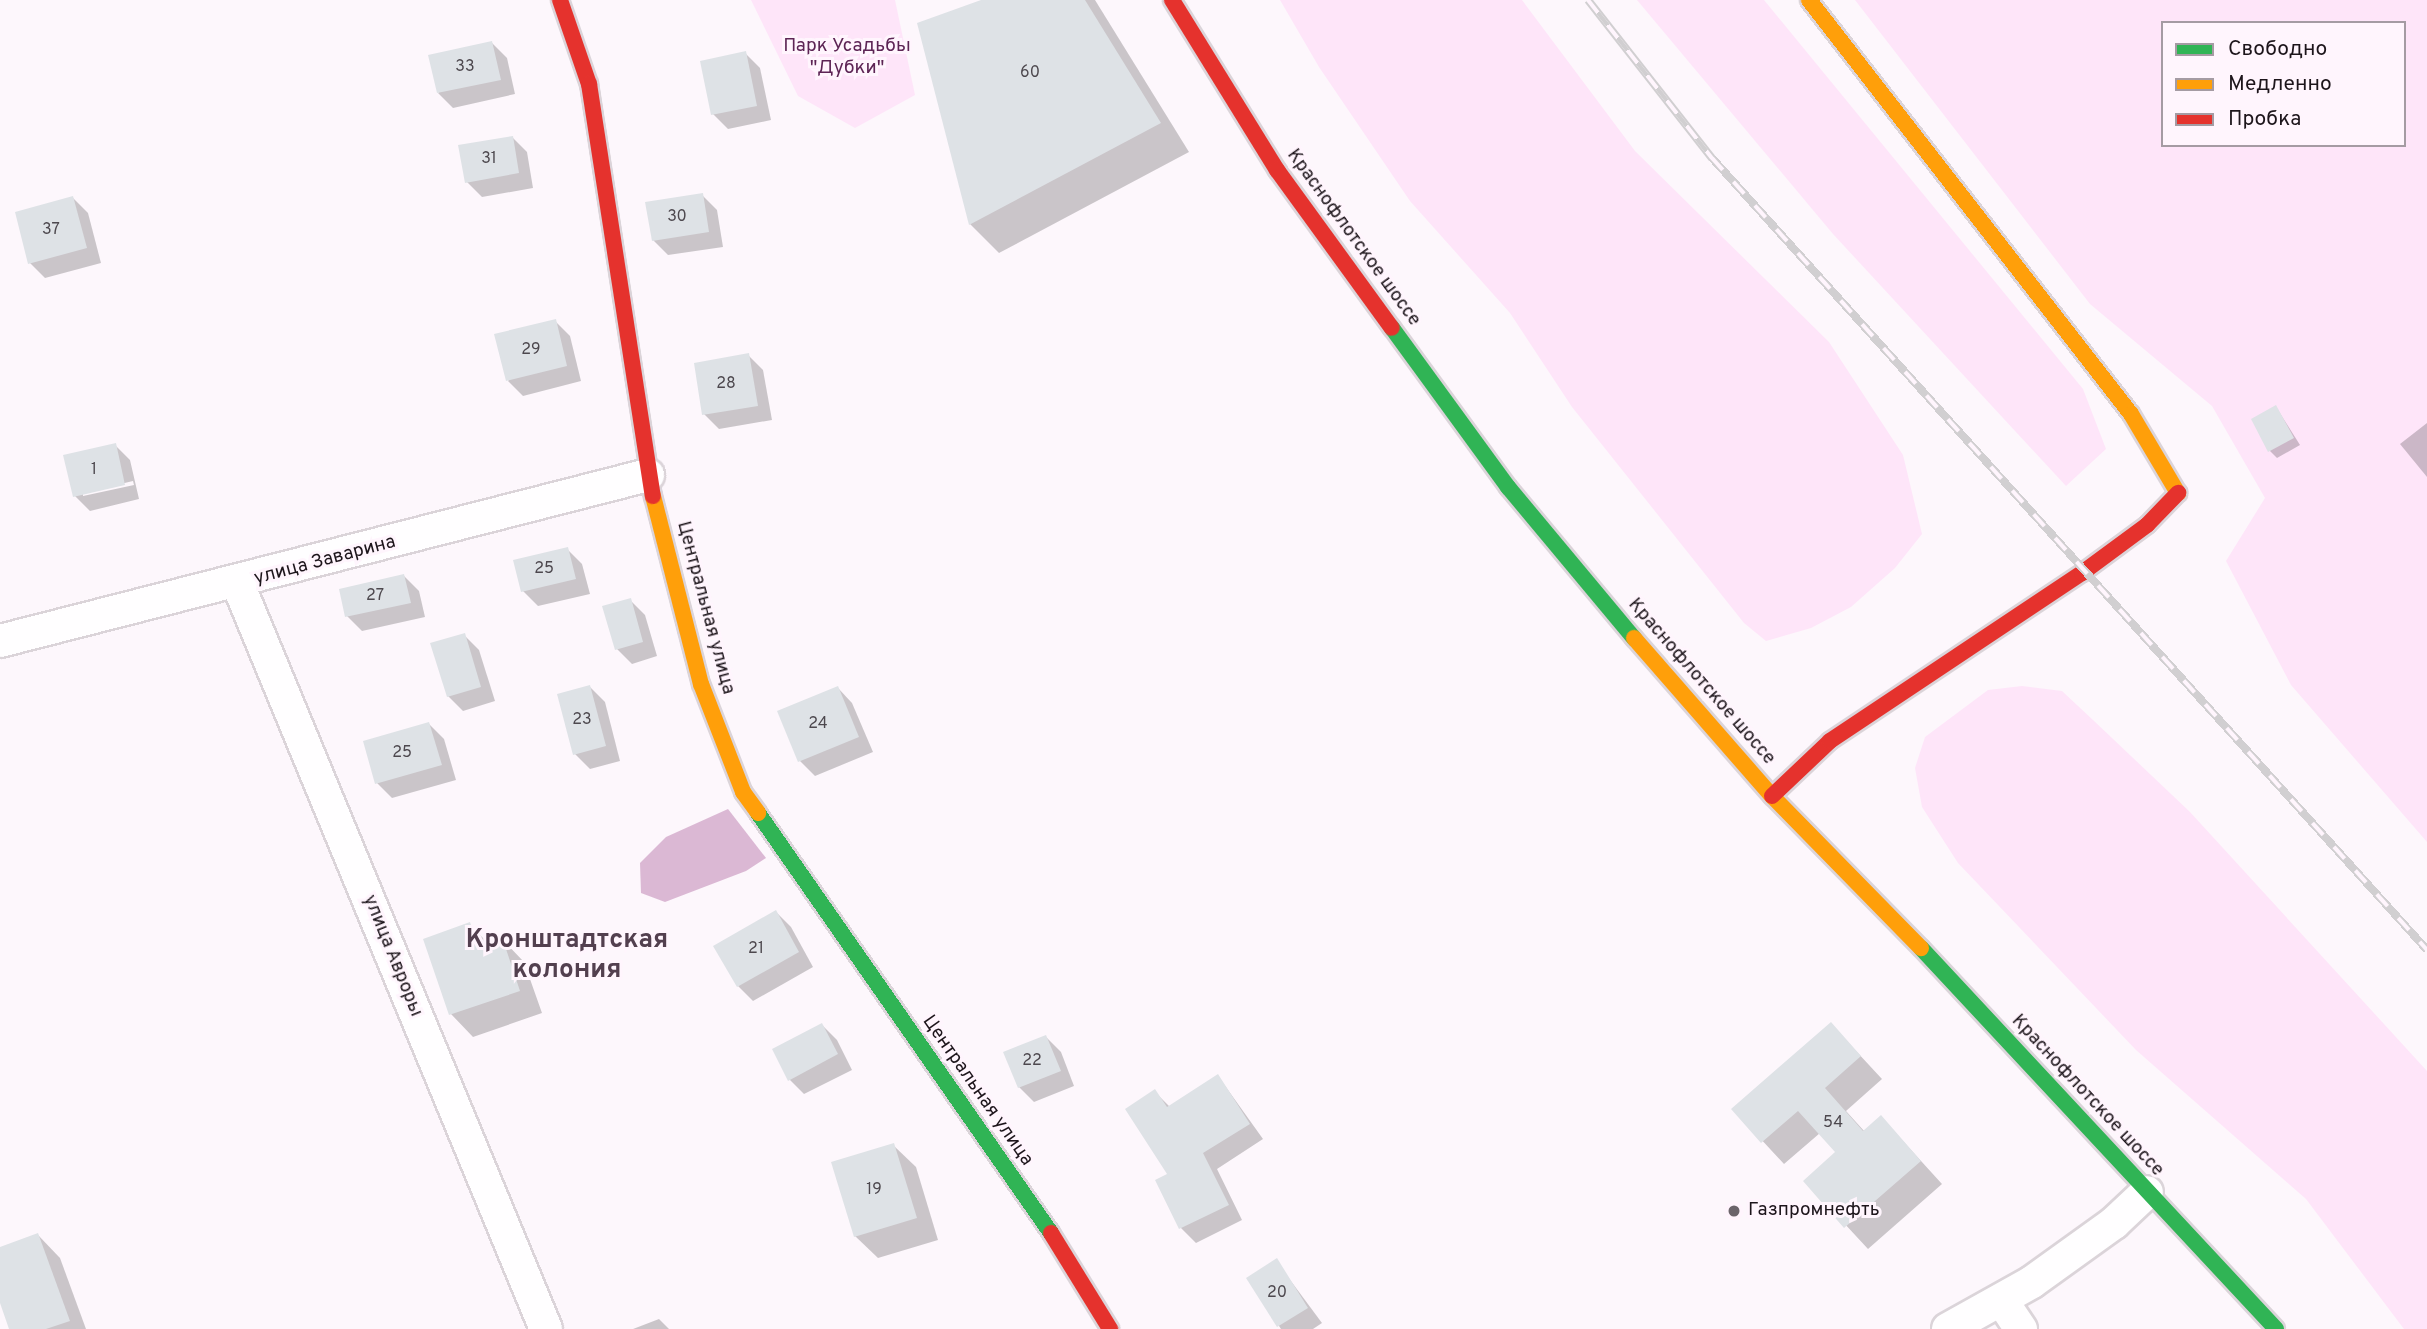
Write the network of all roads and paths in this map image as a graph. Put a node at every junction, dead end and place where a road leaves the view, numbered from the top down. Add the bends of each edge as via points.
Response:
1 (560, 0) edge
2 (1172, 0) edge
3 (1809, 0) edge
4 (648, 475) junction
5 (238, 583) junction
6 (0, 642) edge
7 (1772, 796) junction
8 (2147, 1192) junction
9 (2002, 1301) junction
10 (546, 1329) edge
11 (1110, 1329) edge
12 (1948, 1329) edge
13 (2021, 1329) edge
14 (2276, 1329) edge

1 - 4 street, Центральная улица via 589,84
2 - 7 street, Краснофлотское шоссе via 1277,170 1508,487
3 - 7 street via 2131,414 2179,494 2147,525 2082,573 1830,741
4 - 5 street, улица Заварина
4 - 11 street, Центральная улица via 701,684 743,792 1060,1246
5 - 6 street, улица Заварина
5 - 10 street, улица Авроры
7 - 8 street, Краснофлотское шоссе via 1884,909
8 - 9 street via 2114,1223
8 - 14 street, Краснофлотское шоссе
9 - 12 street
9 - 13 street

